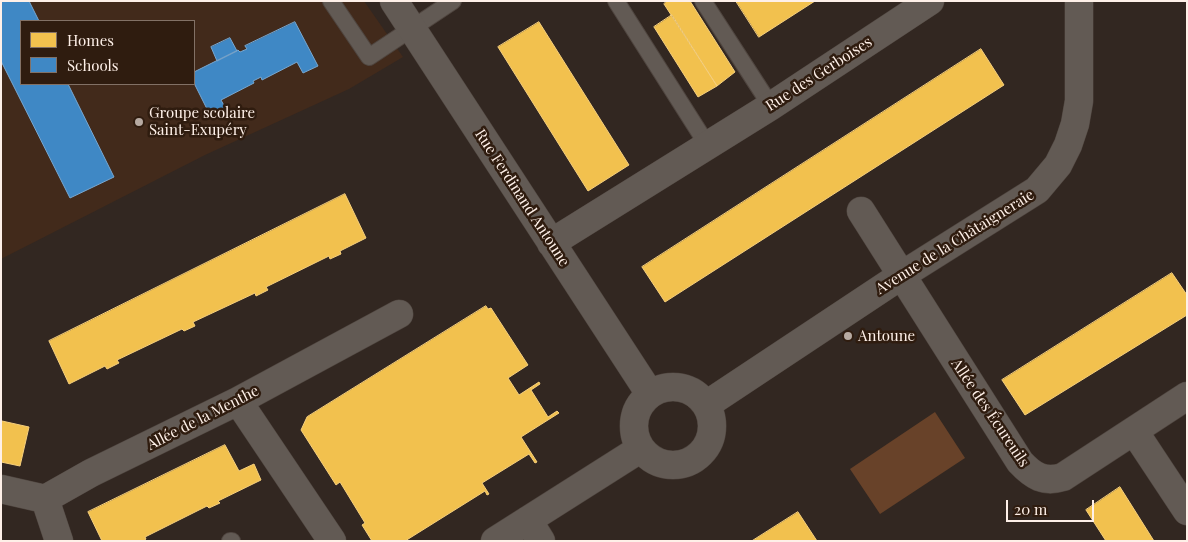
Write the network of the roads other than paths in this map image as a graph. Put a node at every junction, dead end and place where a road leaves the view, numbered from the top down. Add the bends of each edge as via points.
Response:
1 (331, 1) edge
2 (394, 1) edge
3 (453, 1) edge
4 (616, 1) edge
5 (703, 1) edge
6 (930, 1) edge
7 (1078, 1) edge
8 (412, 29) junction
9 (771, 106) junction
10 (708, 146) junction
11 (861, 211) dead end
12 (552, 243) junction
13 (902, 275) junction
14 (399, 314) dead end
15 (650, 394) junction
16 (1187, 396) edge
17 (238, 401) junction
18 (706, 405) junction
19 (1134, 431) junction
20 (640, 449) junction
21 (1, 488) edge
22 (45, 499) junction
23 (1187, 511) edge
24 (535, 530) edge
25 (60, 541) edge
26 (332, 541) edge
27 (495, 541) edge

1 - 8 lane via 369,58
2 - 8 street, Rue Ferdinand Antoune
3 - 8 lane
4 - 10 lane
5 - 9 lane
6 - 9 street, Rue des Gerboises
7 - 13 street, Avenue de la Châtaigneraie via 1079,101 1075,124 1058,165 1038,190
8 - 12 street, Rue Ferdinand Antoune
9 - 10 street, Rue des Gerboises
10 - 12 street, Rue des Gerboises
11 - 13 street, Allée des Écureuils
12 - 15 street, Rue Ferdinand Antoune
13 - 18 street, Avenue de la Châtaigneraie
13 - 19 street, Allée des Écureuils via 1014,454 1028,471 1039,478 1053,480 1063,477
14 - 17 street, Allée de la Menthe
15 - 18 street via 670,387 680,388 690,391
15 - 20 street via 634,419 635,440
16 - 19 street, Allée des Écureuils
17 - 22 street, Allée de la Menthe
17 - 26 street
18 - 20 street via 711,416 710,440 695,459 683,465 659,464
19 - 23 street
20 - 24 street
21 - 22 street
22 - 25 street
24 - 27 street

